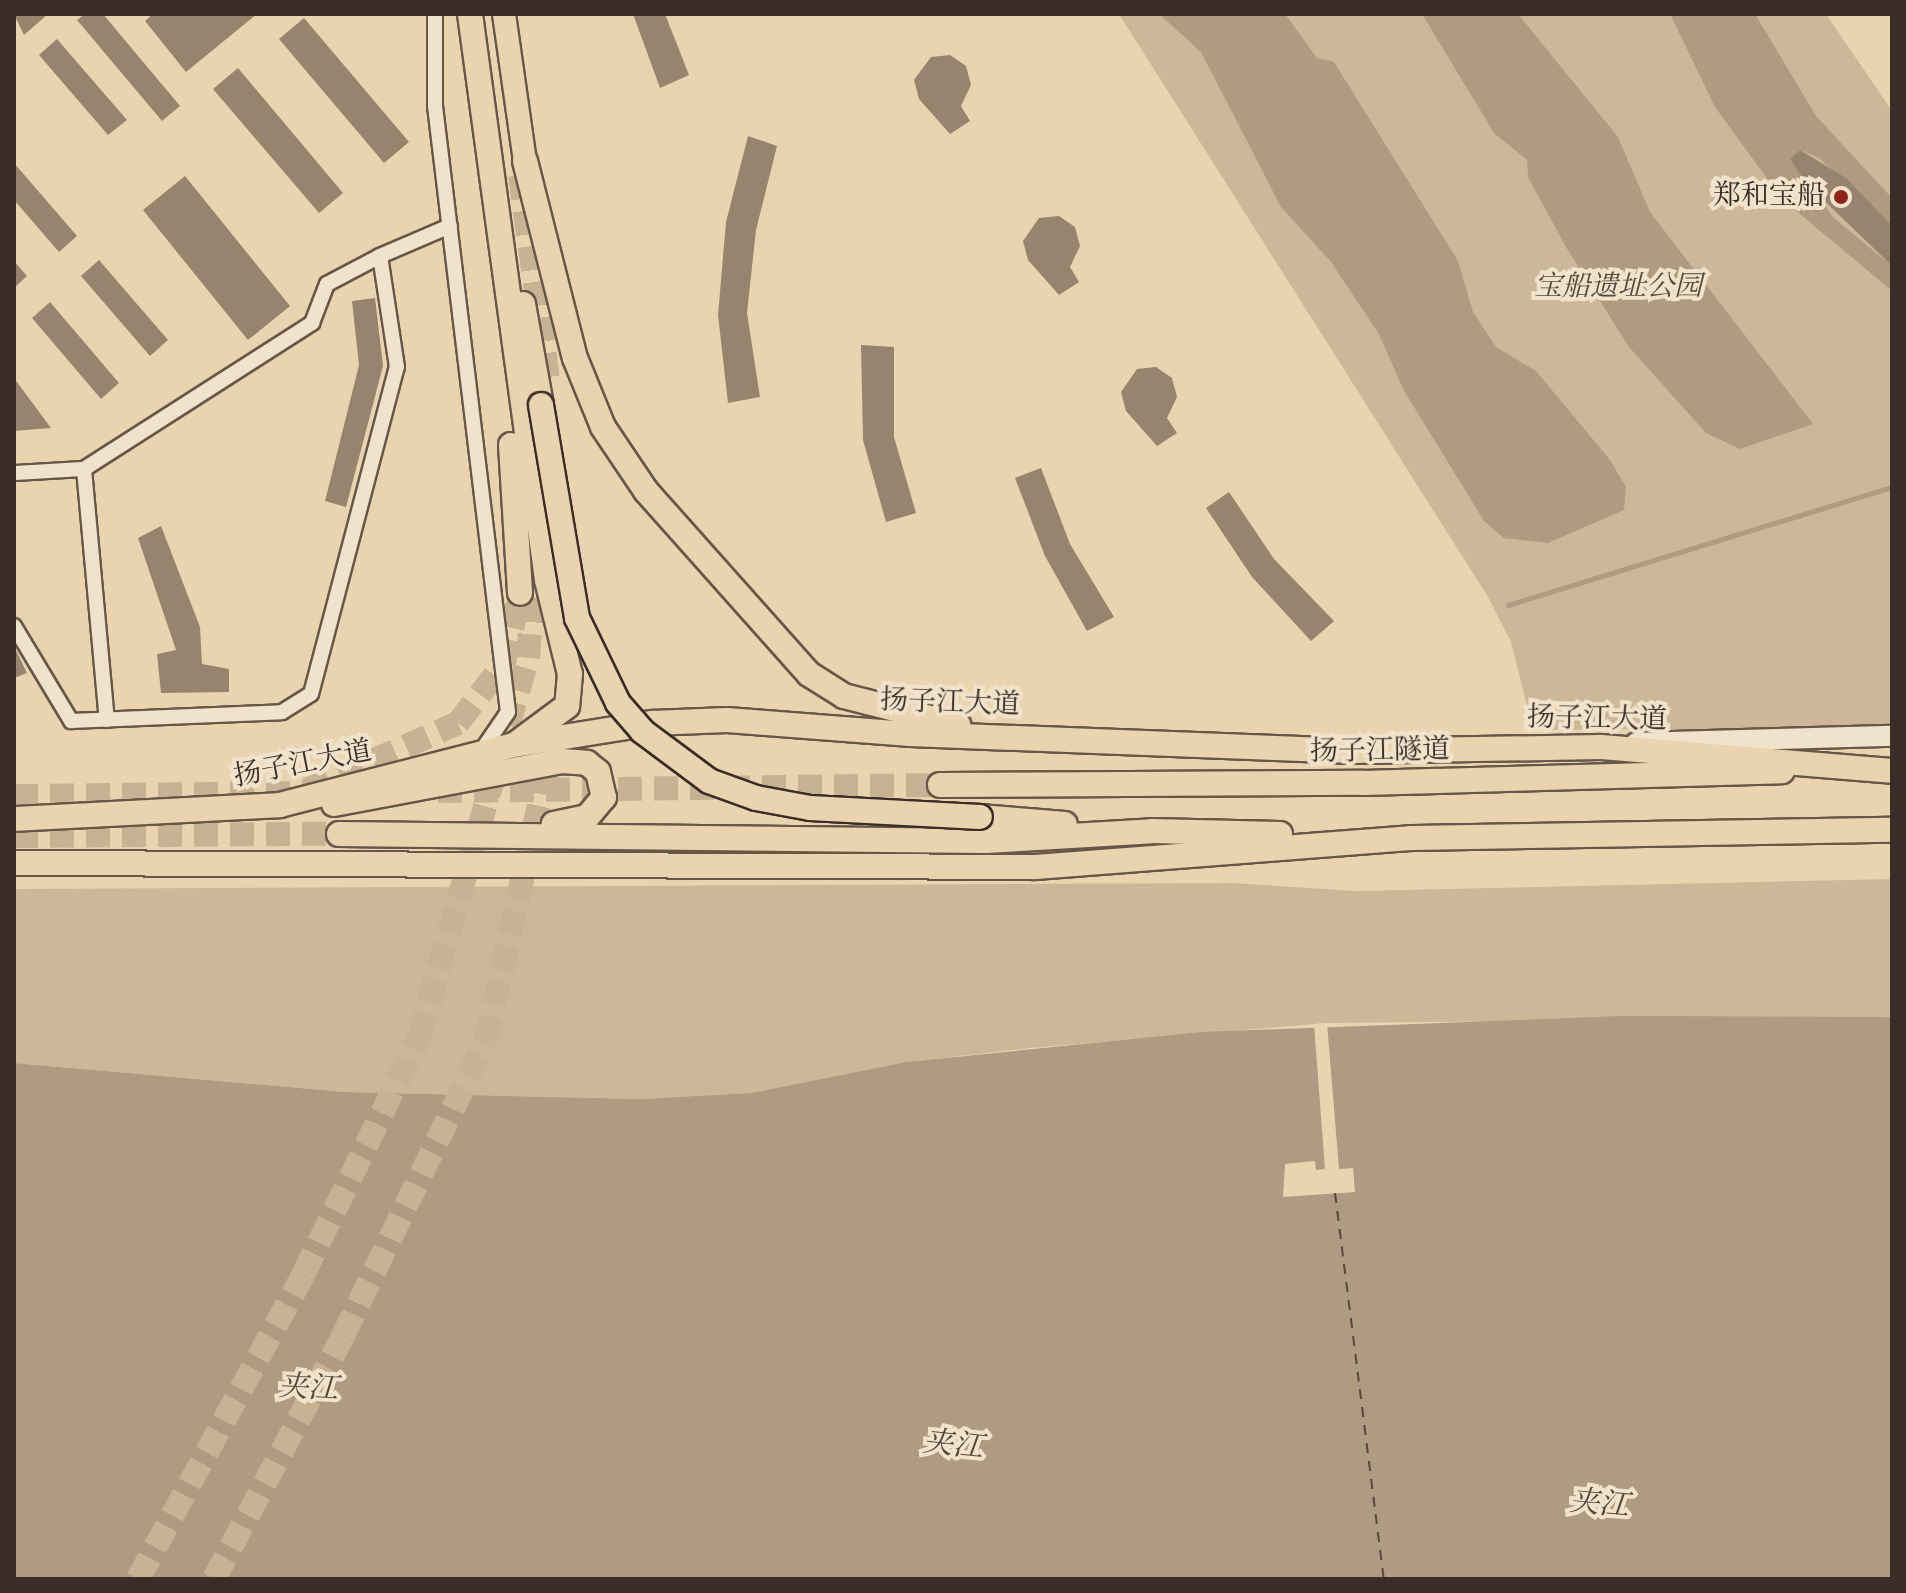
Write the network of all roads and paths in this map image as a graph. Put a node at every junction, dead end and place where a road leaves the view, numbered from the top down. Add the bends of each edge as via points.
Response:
1 (435, 14) edge
2 (461, 14) edge
3 (471, 14) edge
4 (504, 14) edge
5 (525, 161) joint
6 (450, 226) junction
7 (380, 256) junction
8 (84, 469) junction
9 (14, 473) edge
10 (520, 593) tunnel mouth
11 (14, 626) edge
12 (107, 720) junction
13 (992, 733) junction
14 (1892, 736) edge
15 (514, 745) junction
16 (1601, 747) junction
17 (479, 754) junction
18 (1821, 767) junction
19 (1892, 771) edge
20 (940, 785) tunnel mouth
21 (280, 805) junction
22 (14, 819) edge
23 (1892, 830) edge
24 (1152, 831) junction
25 (517, 833) junction
26 (339, 834) tunnel mouth
27 (1411, 838) junction
28 (14, 863) edge

1 - 6 street via 435,106
2 - 10 highway via 459,59 514,463
3 - 15 highway via 547,580 570,674 567,706
3 - 24 highway, bridge via 577,618 618,703 642,731 709,781 756,798 810,808
4 - 5 main road
5 - 13 highway via 550,278 603,427 706,567 809,674 844,696
6 - 7 street
6 - 17 street via 508,712
7 - 8 street via 327,284 312,323
7 - 12 street via 397,367 311,694 282,712
8 - 9 street
8 - 12 street
11 - 12 street via 71,721
13 - 15 highway, 扬子江大道 via 727,720 652,723
13 - 16 highway, 扬子江大道 via 1353,751
14 - 16 main road via 1677,738
15 - 17 highway, 扬子江大道
16 - 18 highway, 扬子江大道
17 - 21 highway, 扬子江大道
18 - 19 highway, 扬子江大道
18 - 20 highway, 扬子江隧道 via 1394,783
21 - 22 highway, 扬子江大道
21 - 25 highway via 357,803 561,761 598,772 604,797 587,817
23 - 27 highway
24 - 25 highway via 986,841
24 - 27 highway
25 - 26 highway
27 - 28 highway via 1035,867

